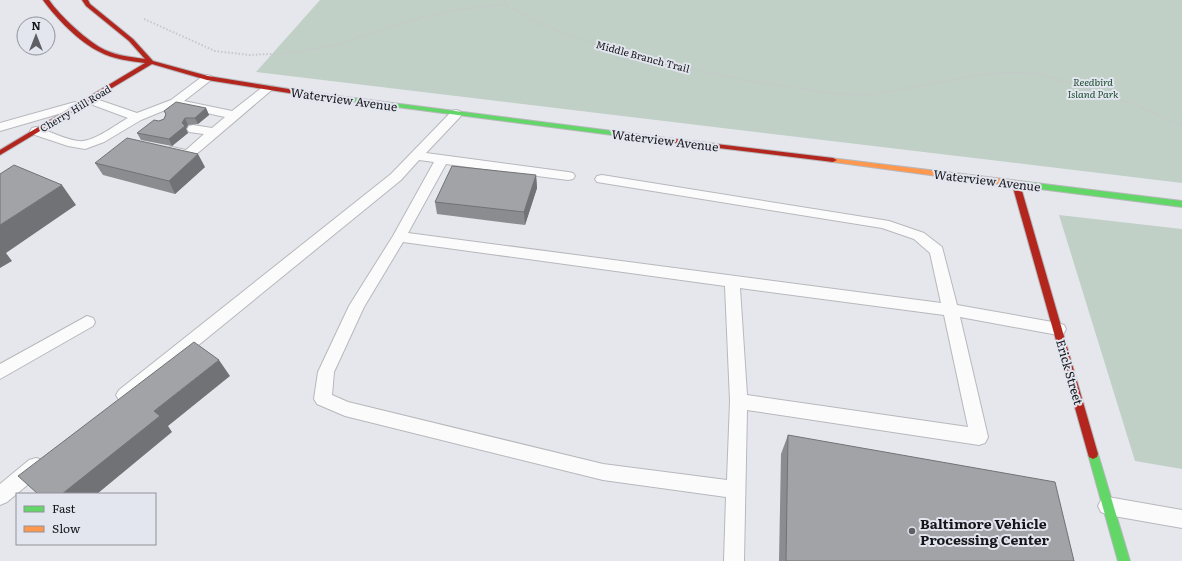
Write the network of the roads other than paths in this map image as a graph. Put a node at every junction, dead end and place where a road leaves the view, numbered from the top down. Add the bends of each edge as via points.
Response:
1 (46, 0) edge
2 (85, 0) edge
3 (151, 62) junction
4 (207, 78) junction
5 (268, 88) junction
6 (175, 102) junction
7 (83, 103) junction
8 (456, 114) junction
9 (234, 115) junction
10 (137, 117) junction
11 (156, 121) edge
12 (0, 127) edge
13 (193, 128) dead end
14 (36, 131) junction
15 (214, 132) junction
16 (105, 137) junction
17 (120, 140) dead end
18 (158, 149) edge
19 (0, 153) edge
20 (417, 156) junction
21 (442, 159) junction
22 (568, 176) dead end
23 (602, 179) dead end
24 (1016, 184) junction
25 (1182, 204) edge
26 (399, 237) junction
27 (732, 281) junction
28 (952, 310) junction
29 (87, 322) dead end
30 (1058, 329) junction
31 (0, 372) edge
32 (739, 401) junction
33 (111, 406) edge
34 (50, 456) edge
35 (736, 490) junction
36 (0, 496) edge
37 (1108, 506) junction
38 (1182, 519) edge
39 (734, 561) edge
40 (1124, 561) edge

1 - 3 main road, Waterview Avenue via 56,14 102,51 123,58
2 - 3 main road via 131,40
3 - 4 main road, Waterview Avenue
3 - 7 main road, Cherry Hill Road
4 - 5 main road, Waterview Avenue
4 - 6 lane
5 - 8 main road, Waterview Avenue
5 - 9 lane
6 - 9 lane
6 - 10 lane
7 - 10 lane via 112,107
7 - 12 lane
7 - 14 main road, Cherry Hill Road
8 - 20 lane
8 - 24 main road, Waterview Avenue
9 - 15 lane
10 - 11 lane
10 - 16 lane
13 - 15 lane
14 - 16 lane via 80,145
14 - 19 main road, Cherry Hill Road
15 - 18 lane via 189,154
16 - 17 lane
20 - 21 lane
20 - 33 lane via 396,177
21 - 22 lane
21 - 26 lane
23 - 28 lane via 884,224 919,236 938,251
24 - 25 main road, Waterview Avenue
24 - 30 main road, Erick Street
26 - 27 lane
26 - 35 lane via 357,306 326,372 324,399 345,409 603,472
27 - 28 lane
27 - 32 lane
28 - 30 lane
28 - 32 lane via 979,437
29 - 31 lane
30 - 37 main road, Erick Street
32 - 35 lane
34 - 36 lane
35 - 39 lane
37 - 38 lane
37 - 40 main road, Erick Street

